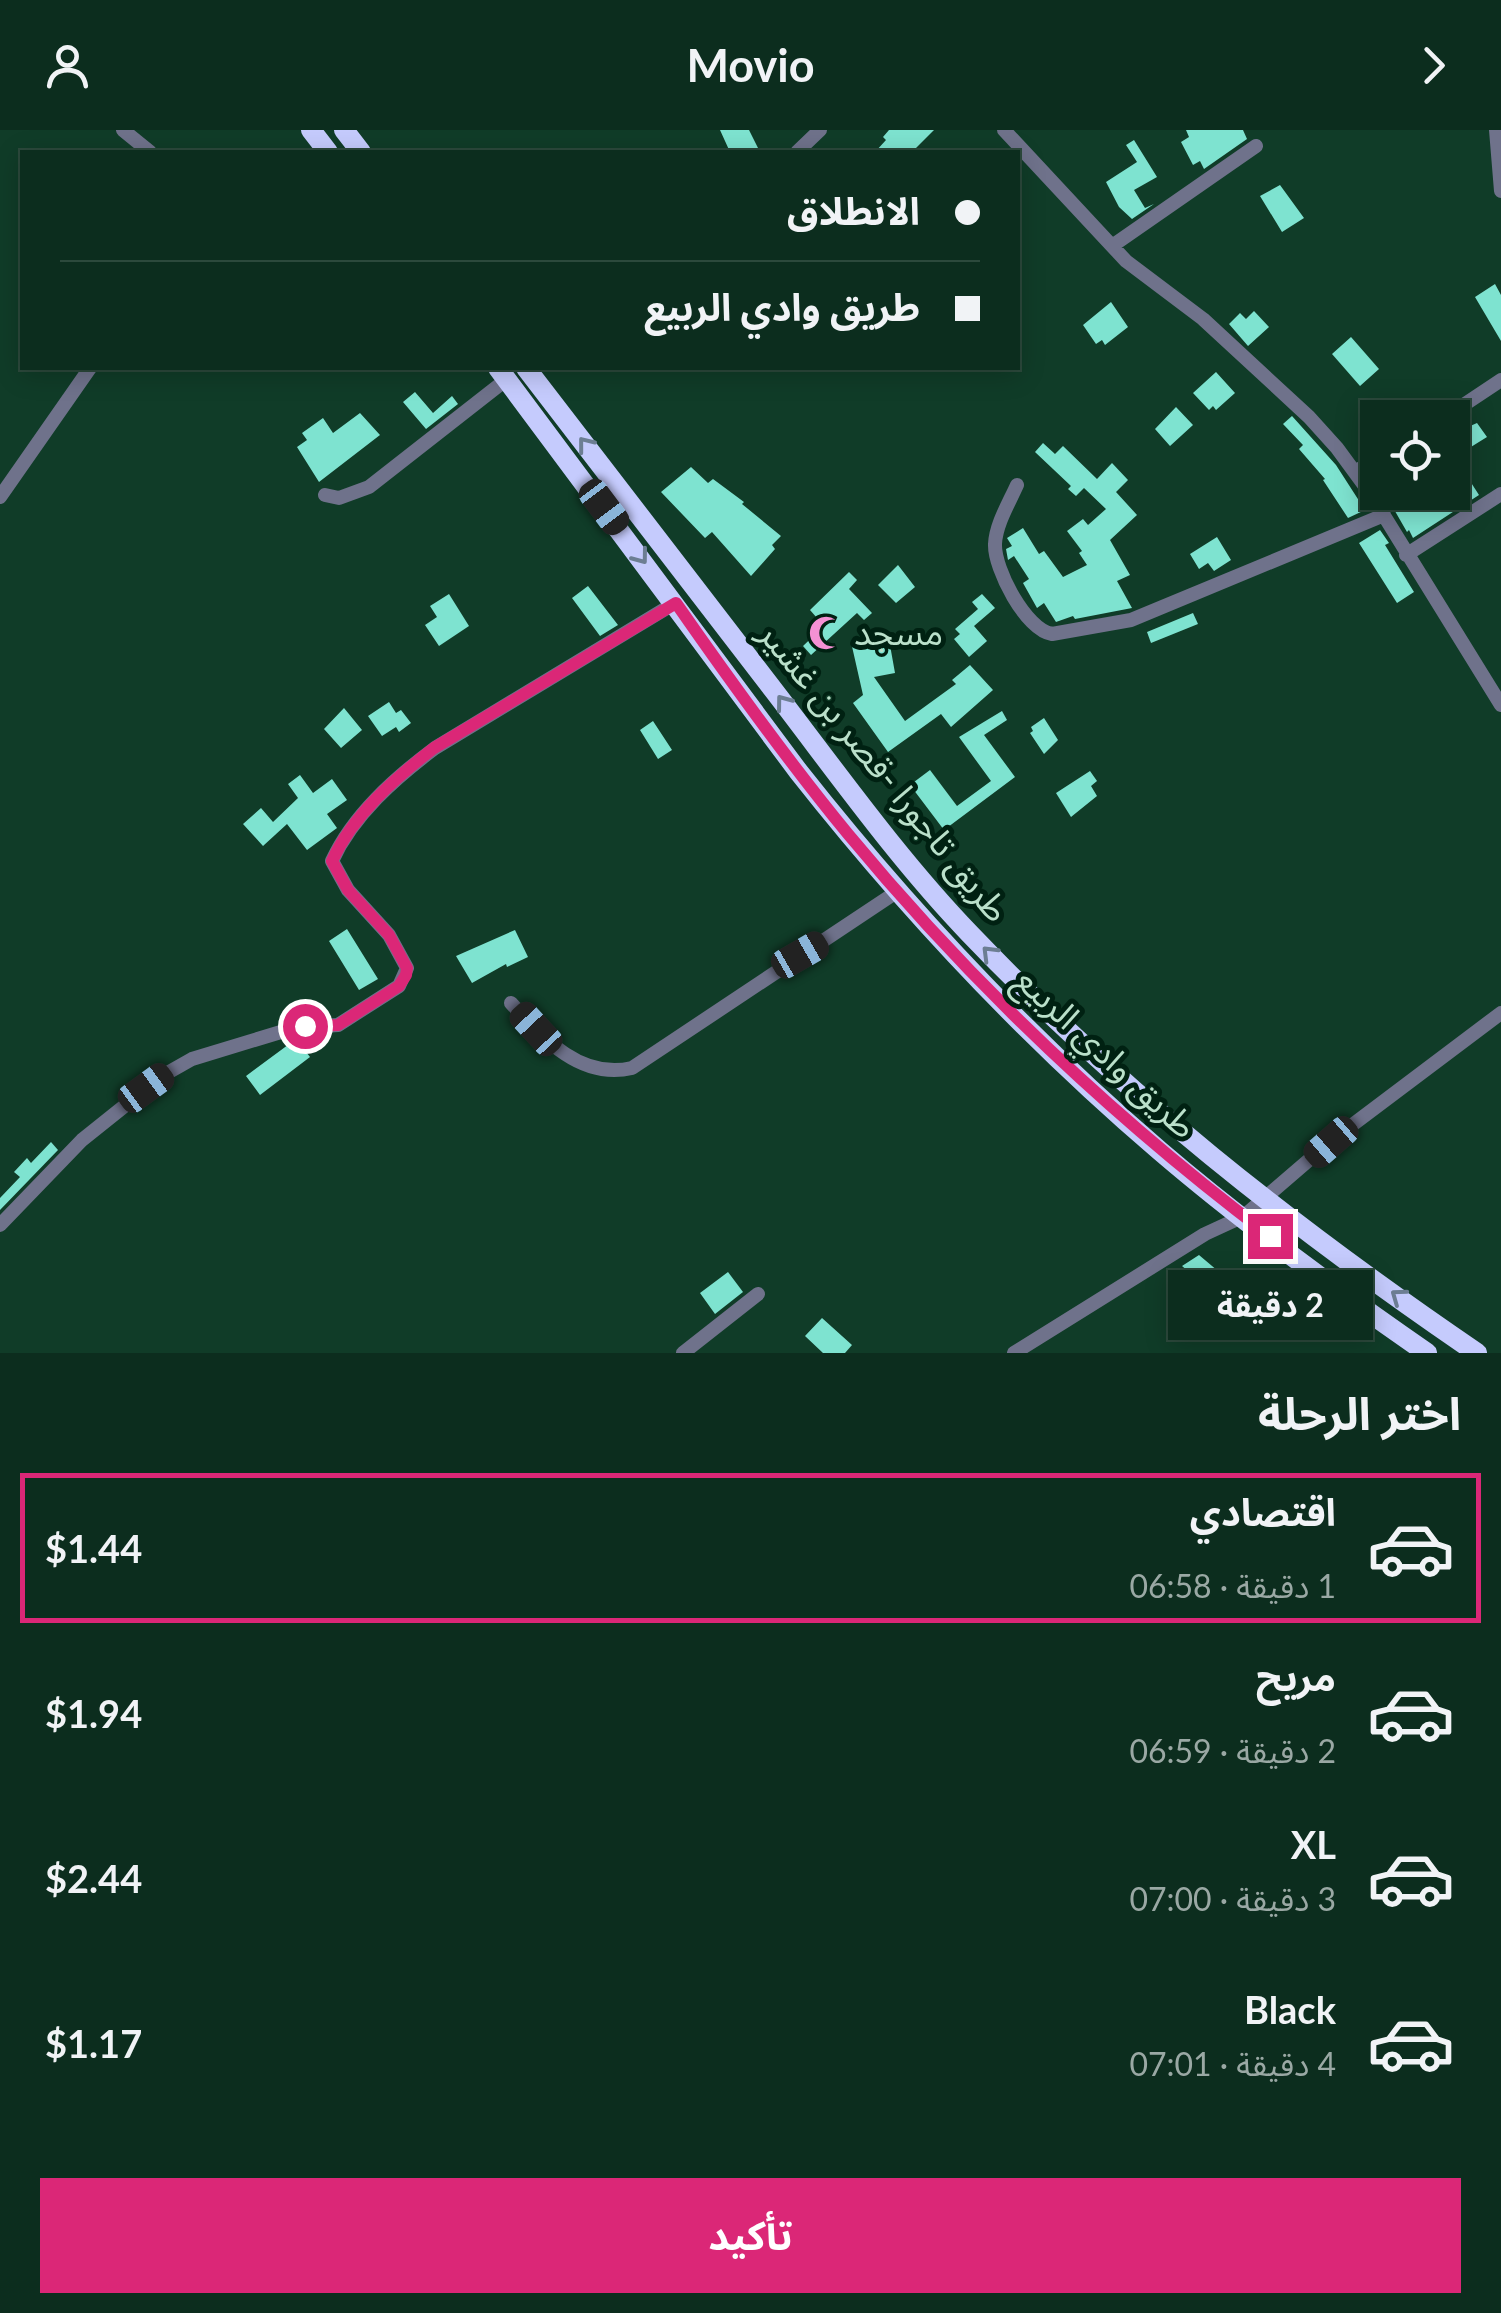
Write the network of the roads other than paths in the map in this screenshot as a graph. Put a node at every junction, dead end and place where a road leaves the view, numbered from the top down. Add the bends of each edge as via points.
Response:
1 (122, 130) edge
2 (311, 130) edge
3 (344, 130) edge
4 (820, 130) edge
5 (1004, 130) edge
6 (1496, 130) edge
7 (1256, 146) dead end
8 (147, 150) edge
9 (326, 150) edge
10 (359, 150) edge
11 (799, 150) edge
12 (1501, 191) edge
13 (1112, 246) junction
14 (89, 370) edge
15 (534, 370) edge
16 (503, 373) edge
17 (1501, 380) edge
18 (1470, 401) edge
19 (1360, 470) edge
20 (1356, 472) junction
21 (1017, 484) dead end
22 (1501, 494) edge
23 (325, 496) dead end
24 (0, 497) edge
25 (1384, 516) junction
26 (1406, 555) junction
27 (676, 603) junction
28 (1501, 705) edge
29 (898, 891) junction
30 (512, 1003) dead end
31 (1501, 1013) edge
32 (1264, 1200) junction
33 (1244, 1216) junction
34 (0, 1225) edge
35 (758, 1294) dead end
36 (683, 1353) edge
37 (1014, 1353) edge
38 (1427, 1353) edge
39 (1477, 1353) edge

1 - 8 street
2 - 9 highway
3 - 10 highway
4 - 11 street
5 - 13 street
6 - 12 street
7 - 13 street
13 - 20 street via 1257,369
14 - 24 street
32 -> 15 highway, طريق تاجورا -قصر بن غشير via 1081,1044 915,873
16 - 23 street via 369,487
16 -> 27 highway, طريق وادي الربيع
17 - 18 street
19 - 20 street
20 - 25 street
21 - 25 street via 999,526 996,555 1021,609 1052,634 1131,620
22 - 26 street
25 - 26 street
26 - 28 street
27 - 29 highway, طريق وادي الربيع via 808,784
27 - 34 street via 434,748 350,828 332,861 407,968 399,986 338,1025 294,1028 192,1059 162,1076 82,1140
29 - 30 street via 632,1068 588,1067
29 - 33 highway, طريق وادي الربيع via 1063,1063
31 - 32 street
32 - 33 street
39 -> 32 highway, طريق تاجورا -قصر بن غشير
33 - 37 street
33 - 38 highway, طريق وادي الربيع
35 - 36 street

